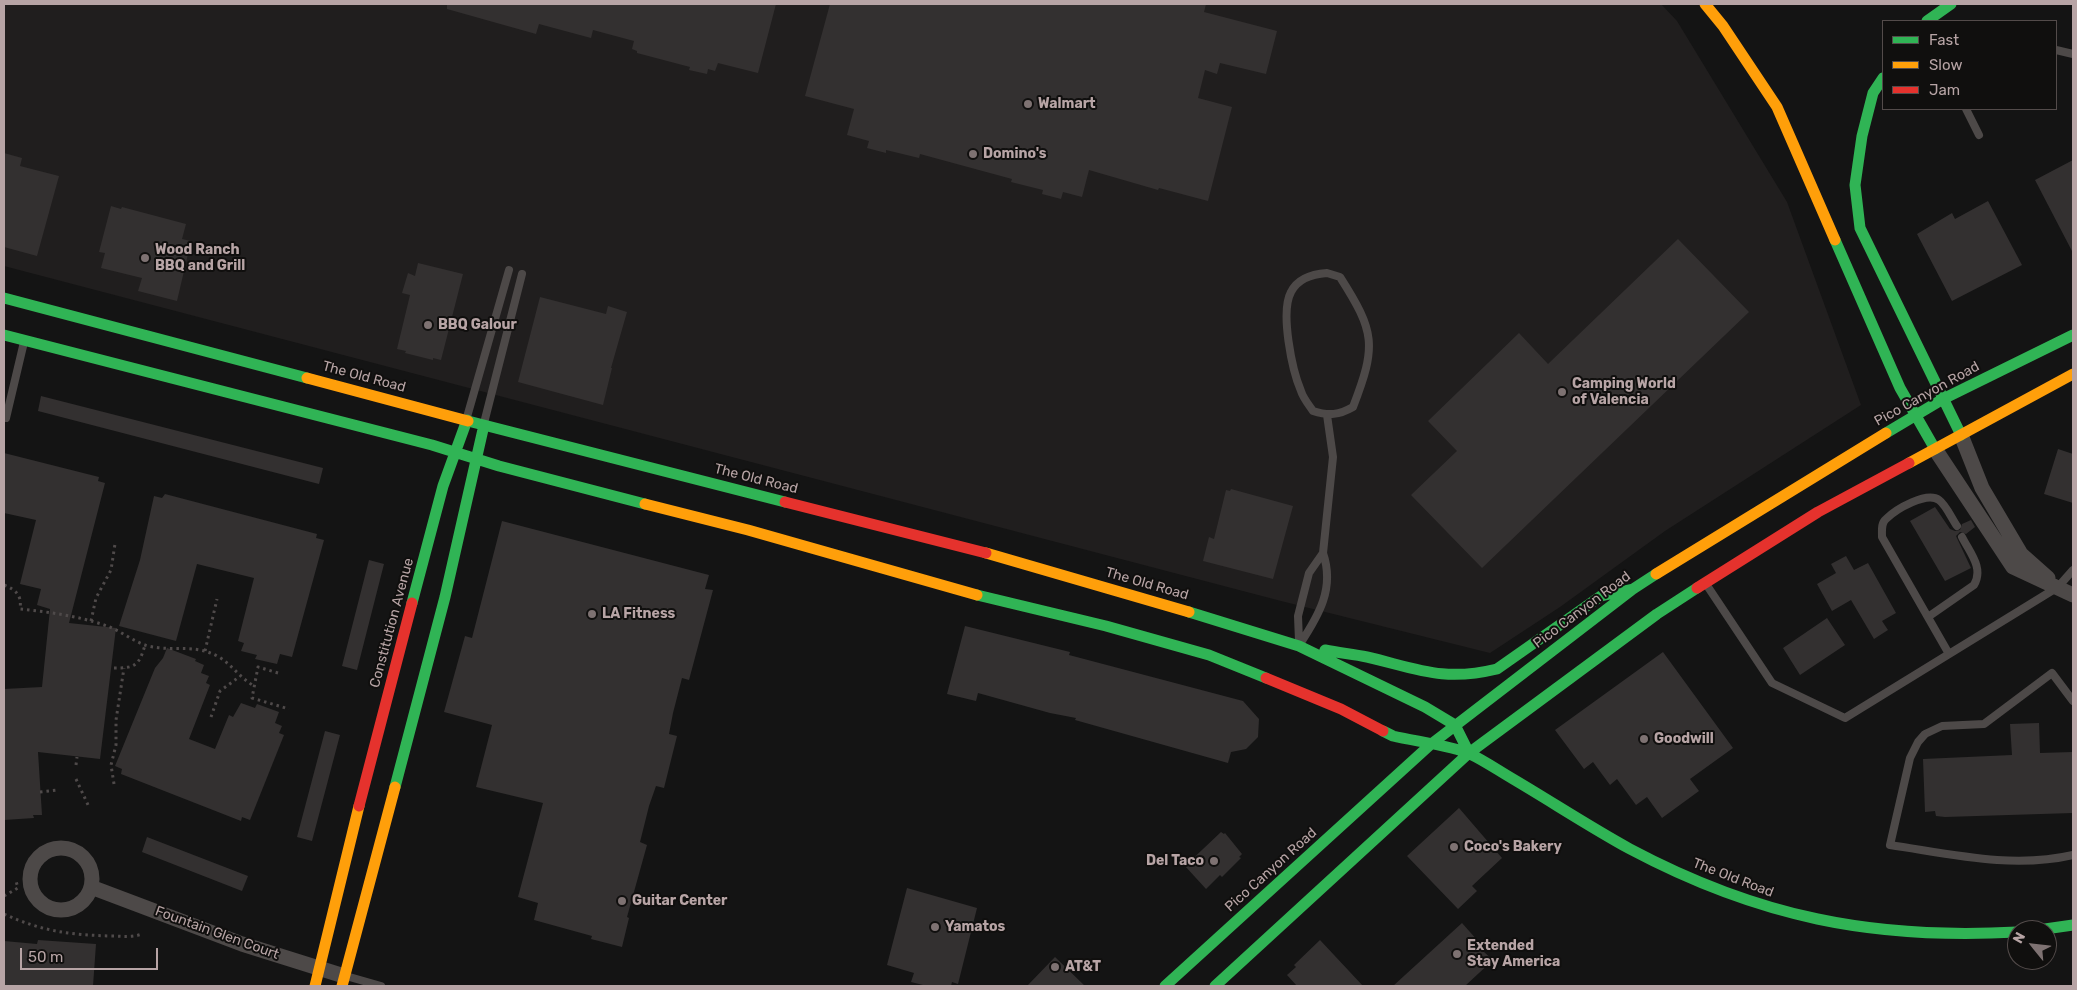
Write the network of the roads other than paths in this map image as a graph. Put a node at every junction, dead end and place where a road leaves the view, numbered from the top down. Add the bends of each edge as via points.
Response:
1 (1705, 4) edge
2 (1951, 4) edge
3 (1928, 20) edge
4 (2057, 50) edge
5 (2073, 54) edge
6 (1882, 80) edge
7 (1966, 110) edge
8 (1979, 135) dead end
9 (509, 270) dead end
10 (522, 274) dead end
11 (4, 298) edge
12 (4, 335) edge
13 (2073, 335) edge
14 (25, 340) junction
15 (2073, 374) edge
16 (1943, 399) junction
17 (1327, 415) junction
18 (1914, 416) junction
19 (6, 418) dead end
20 (467, 420) junction
21 (484, 425) junction
22 (1961, 434) junction
23 (1935, 449) junction
24 (455, 452) junction
25 (476, 460) junction
26 (1957, 526) dead end
27 (1962, 537) dead end
28 (1323, 553) junction
29 (2073, 570) edge
30 (1705, 582) junction
31 (2058, 587) junction
32 (1633, 589) junction
33 (2073, 595) edge
34 (1928, 616) junction
35 (1299, 646) junction
36 (1950, 654) junction
37 (2073, 701) edge
38 (1455, 726) junction
39 (1430, 745) junction
40 (1469, 753) junction
41 (2073, 855) edge
42 (91, 887) junction
43 (2073, 925) edge
44 (2057, 927) edge
45 (2007, 933) edge
46 (318, 968) junction
47 (343, 981) edge
48 (315, 986) edge
49 (381, 986) edge
50 (1165, 986) edge
51 (1215, 986) edge

1 - 18 main road via 1724,26 1777,107
2 - 3 main road
4 - 5 lane
6 - 16 main road via 1873,93 1862,136 1855,185 1860,228
7 - 8 lane
9 - 20 lane, Constitution Avenue
10 - 21 lane
11 - 20 main road, The Old Road
12 - 14 main road, The Old Road
13 - 16 main road, Pico Canyon Road
14 - 19 lane
14 - 24 main road, The Old Road
15 - 22 main road
16 - 18 main road, Pico Canyon Road
16 - 22 main road
17 - 17 lane via 1341,414 1353,407 1367,371 1370,344 1364,316 1357,304 1340,277 1327,273 1313,274 1300,281 1291,292 1287,306 1289,342 1301,392 1313,411
17 - 28 lane via 1332,457
18 - 23 main road
18 - 32 main road, Pico Canyon Road
20 - 21 main road, The Old Road
20 - 24 main road, Constitution Avenue
21 - 25 main road
21 - 35 main road, The Old Road via 989,554
22 - 23 main road
22 - 31 street via 1982,488 2021,554
23 - 30 main road via 1818,512
23 - 31 street via 2013,567
24 - 25 main road, The Old Road
24 - 46 main road, Constitution Avenue
25 - 39 main road, The Old Road via 1208,655 1342,708 1393,736
25 - 47 main road via 445,597
26 - 34 lane via 1939,500 1930,497 1921,498 1886,519 1882,526 1882,537
27 - 34 lane via 1979,571 1978,578 1974,585
28 - 35 lane via 1309,573 1300,605
28 - 35 lane via 1329,570 1321,610
29 - 31 lane
30 - 36 lane via 1772,683 1845,718
30 - 40 main road
31 - 33 street
31 - 36 lane
32 - 35 main road via 1601,596 1497,669 1479,675 1438,677 1366,657
32 - 38 main road, Pico Canyon Road
34 - 36 lane
35 - 38 main road, The Old Road via 1426,707
37 - 41 lane via 2052,673 1984,724 1942,726 1925,734 1912,753 1890,845 2010,862
38 - 39 main road, Pico Canyon Road
38 - 40 main road, The Old Road
39 - 40 main road, The Old Road
39 - 50 main road, Pico Canyon Road
40 - 45 main road, The Old Road via 1630,848 1690,878 1755,904 1882,931 1966,936
40 - 51 main road
42 - 42 street via 90,868 84,859 67,849 46,852 32,868 32,891 48,907 69,909 79,905
42 - 46 street, Fountain Glen Court via 242,944
43 - 44 main road
46 - 47 street, Fountain Glen Court
46 - 48 main road, Constitution Avenue
47 - 49 lane

